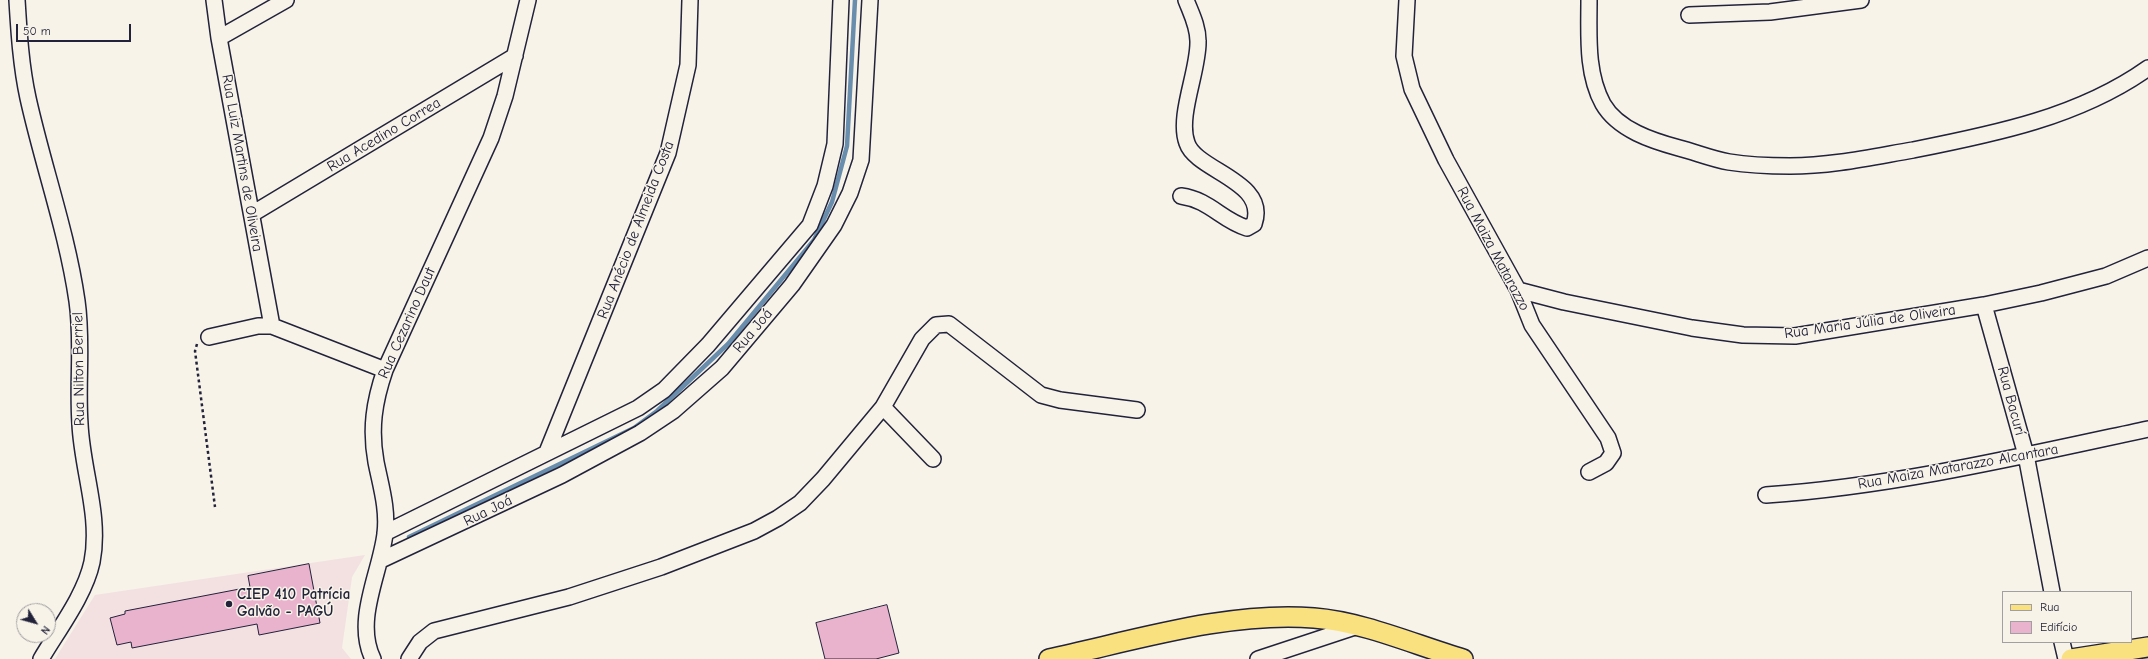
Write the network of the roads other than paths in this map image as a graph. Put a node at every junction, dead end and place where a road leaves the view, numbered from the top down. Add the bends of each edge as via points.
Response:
1 (17, 0) edge
2 (214, 0) edge
3 (286, 0) edge
4 (528, 0) edge
5 (690, 0) edge
6 (840, 0) edge
7 (870, 0) edge
8 (1186, 0) edge
9 (1407, 0) edge
10 (1589, 0) edge
11 (1862, 0) edge
12 (1844, 1) edge
13 (1689, 15) dead end
14 (219, 38) junction
15 (515, 56) junction
16 (2148, 68) edge
17 (1181, 196) dead end
18 (252, 214) junction
19 (2148, 258) edge
20 (1518, 290) junction
21 (1984, 304) junction
22 (272, 326) junction
23 (209, 337) road end
24 (385, 370) junction
25 (883, 407) junction
26 (1137, 410) dead end
27 (2148, 429) edge
28 (548, 452) junction
29 (2026, 455) junction
30 (933, 459) dead end
31 (1589, 472) dead end
32 (1766, 495) dead end
33 (448, 516) junction
34 (385, 533) junction
35 (380, 560) junction
36 (2052, 591) edge
37 (1358, 626) junction
38 (2062, 643) edge
39 (2148, 647) edge
40 (41, 659) edge
41 (373, 659) edge
42 (409, 659) edge
43 (1049, 659) edge
44 (1258, 659) edge
45 (1463, 659) edge
46 (2066, 659) edge
47 (2071, 659) edge

1 - 40 street, Rua Nilton Berriel via 21,59 28,98 64,232 77,299 81,332 80,424 95,529 91,564 85,583
2 - 14 street, Rua Luiz Martins de Oliveira
3 - 14 street
4 - 15 street, Rua Cezarino Daut
5 - 28 street, Rua Anécio de Almeida Costa via 688,64 668,153
6 - 28 street, Rua Joá via 835,144 826,186 810,225 741,308 664,390 638,408
7 - 33 street, Rua Joá via 861,160 850,193 834,225 792,285 722,368 673,411 640,433 562,475
8 - 17 street via 1194,18 1198,41 1185,124 1187,144 1197,156 1237,182 1254,201 1257,215 1254,224 1247,228 1225,217 1206,203
9 - 20 street, Rua Maiza Matarazzo via 1404,56 1412,89 1446,160
10 - 16 street via 1589,49 1594,82 1604,106 1623,125 1656,142 1728,162 1790,166 1844,163 1969,139 2065,112
11 - 12 street
12 - 13 street via 1770,12
14 - 18 street, Rua Luiz Martins de Oliveira
15 - 18 street, Rua Acedino Correa
15 - 24 street, Rua Cezarino Daut via 491,138
18 - 22 street, Rua Luiz Martins de Oliveira
19 - 21 street, Rua Maria Júlia de Oliveira via 2106,276 2041,293
20 - 21 street, Rua Maria Júlia de Oliveira via 1692,328 1743,335 1794,336
20 - 31 street, Rua Maiza Matarazzo via 1532,325 1608,438 1613,454 1606,463
21 - 29 street, Rua Bacurí
22 - 23 street via 258,326
22 - 24 street
24 - 34 street, Rua Cezarino Daut via 376,398 373,420 376,462 385,498
25 - 26 street via 922,339 936,325 949,324 1041,395 1060,400
25 - 30 street
25 - 42 street via 800,503 754,531 661,567 569,597 434,631 420,642
27 - 29 street, Rua Maiza Matarazzo Alcantara
28 - 33 street, Rua Joá
29 - 32 street, Rua Maiza Matarazzo Alcantara via 1828,490
29 - 36 street, Rua Bacurí
33 - 34 street, Rua Joá
33 - 35 street, Rua Joá
34 - 35 street, Rua Cezarino Daut
35 - 41 street, Rua Cezarino Daut via 371,592 367,623 367,647
37 - 43 main road via 1316,618 1278,616 1247,619 1205,625
37 - 44 street
37 - 45 main road
38 - 46 street
39 - 47 main road

